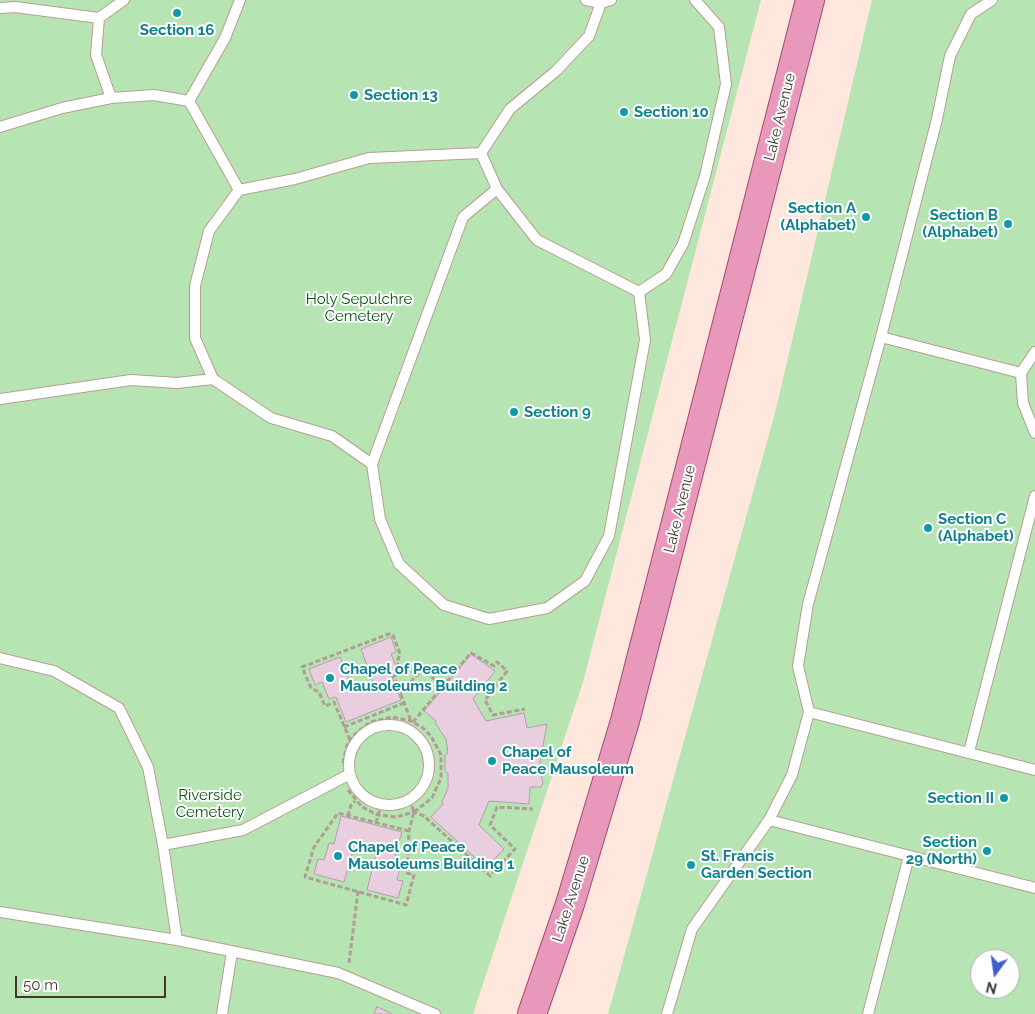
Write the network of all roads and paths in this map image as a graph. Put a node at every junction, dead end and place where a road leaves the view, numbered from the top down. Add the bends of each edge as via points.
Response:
1 (124, 0) edge
2 (240, 0) edge
3 (586, 0) edge
4 (695, 0) edge
5 (810, 0) edge
6 (992, 0) edge
7 (606, 2) edge
8 (0, 8) edge
9 (99, 18) junction
10 (111, 98) junction
11 (189, 101) junction
12 (0, 126) edge
13 (481, 153) junction
14 (497, 189) junction
15 (239, 190) junction
16 (639, 292) junction
17 (881, 337) junction
18 (1035, 352) edge
19 (1021, 373) junction
20 (213, 379) junction
21 (0, 399) edge
22 (1035, 433) edge
23 (372, 464) junction
24 (1035, 496) edge
25 (0, 658) edge
26 (442, 686) junction
27 (400, 693) junction
28 (404, 703) junction
29 (524, 709) dead end
30 (809, 712) junction
31 (412, 722) junction
32 (344, 727) junction
33 (350, 740) junction
34 (969, 752) junction
35 (1035, 770) edge
36 (346, 776) junction
37 (410, 800) junction
38 (355, 801) junction
39 (533, 809) dead end
40 (380, 810) junction
41 (414, 812) junction
42 (348, 816) junction
43 (770, 820) junction
44 (376, 823) junction
45 (409, 831) junction
46 (163, 845) junction
47 (908, 856) junction
48 (1035, 888) edge
49 (358, 891) junction
50 (0, 912) edge
51 (177, 940) junction
52 (232, 952) junction
53 (348, 978) junction
54 (222, 1014) edge
55 (435, 1014) edge
56 (532, 1014) edge
57 (667, 1014) edge
58 (868, 1014) edge

1 - 9 lane
2 - 11 lane via 225,38
3 - 7 lane
4 - 16 lane via 719,27 726,84 705,176 683,244 666,274
5 - 56 main road, Lake Avenue via 625,721 570,904
6 - 17 lane via 971,14 950,56
7 - 13 lane via 589,36 556,71 510,109
8 - 9 lane via 16,7
9 - 10 lane via 96,55
10 - 11 lane via 154,95
10 - 12 lane
11 - 15 lane
13 - 14 lane
13 - 15 lane via 369,158 295,179
14 - 16 lane via 537,240
14 - 23 lane via 463,217
15 - 20 lane via 209,231 196,286 195,338
16 - 23 lane via 645,340 609,536 585,581 547,608 489,619 444,605 399,564 380,519
17 - 19 lane
17 - 30 lane via 808,604 798,666
18 - 19 lane
19 - 22 lane via 1023,403
20 - 21 lane via 177,383 131,380
20 - 23 lane via 271,418 332,436
24 - 34 lane
25 - 46 lane via 54,671 119,708 148,767
26 - 27 path via 423,669
26 - 29 path via 470,654 494,666 497,662 507,671 484,700 493,715
26 - 31 path
27 - 28 path
27 - 32 path via 394,676 402,673 397,662 400,654 393,635 302,667 311,688 319,692 325,706 334,702
28 - 31 path
28 - 32 path
30 - 34 lane
30 - 43 lane via 792,775
31 - 33 path via 381,718 361,728
31 - 41 path via 434,740 442,766 441,778 432,798
32 - 33 path
33 - 36 path via 343,756
34 - 35 lane
36 - 37 lane via 353,747 361,736 372,728 399,726 411,731 425,746 430,766 428,779
36 - 38 path
36 - 40 lane
36 - 46 lane via 243,830
37 - 40 lane
37 - 41 path
38 - 40 path
38 - 42 path
39 - 41 path via 497,807 490,825 515,849 490,876 424,816
40 - 41 path via 396,816
40 - 44 path
41 - 45 path
42 - 44 path
42 - 49 path via 338,813 318,840 305,877
43 - 47 lane
43 - 57 lane via 692,929
44 - 45 path
45 - 49 path via 407,873 414,875 406,905
46 - 51 lane
47 - 48 lane
47 - 58 lane
49 - 53 path
50 - 51 lane
51 - 52 lane
52 - 53 lane via 338,973
52 - 54 lane
53 - 55 lane

